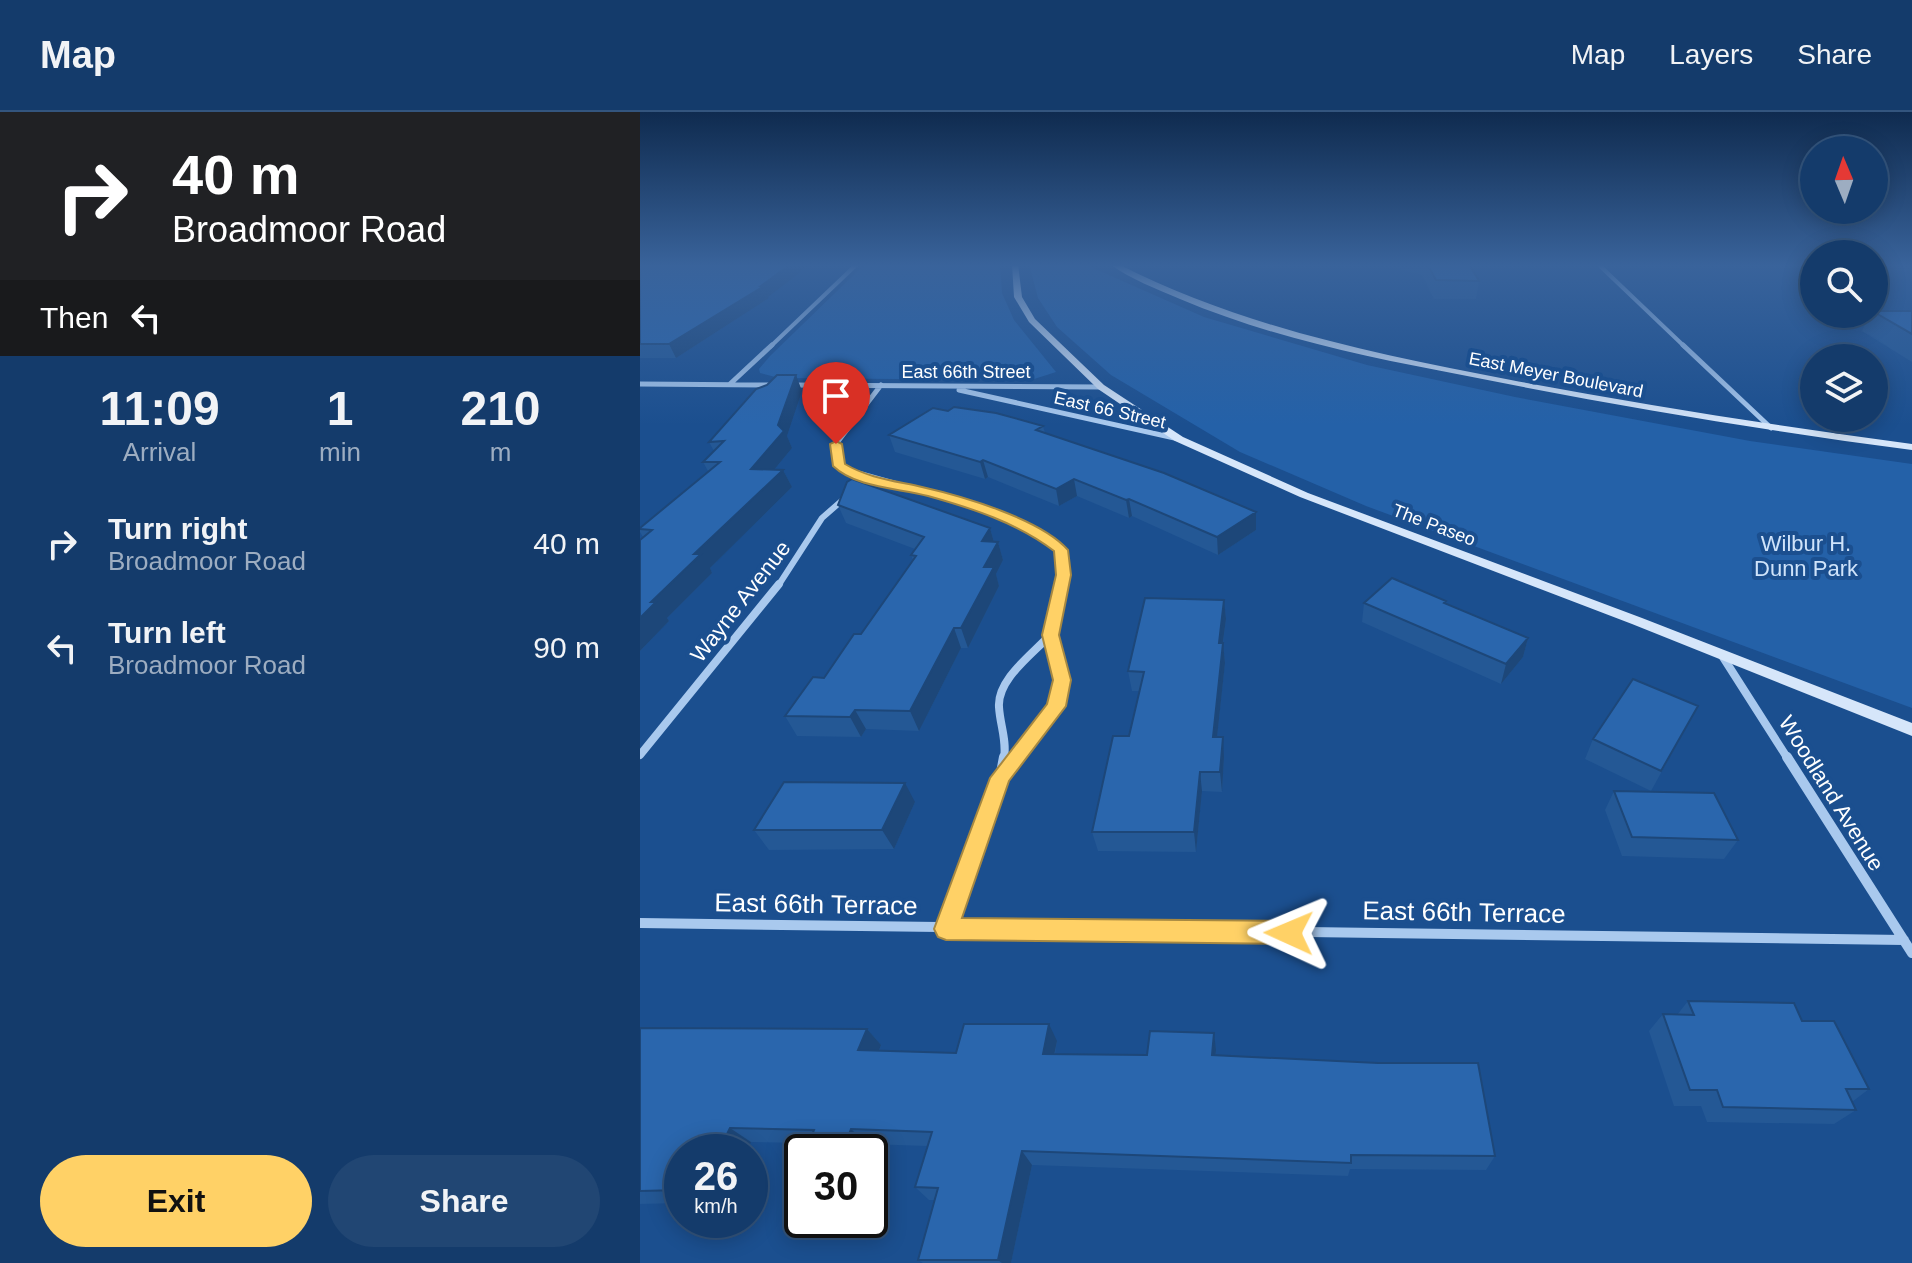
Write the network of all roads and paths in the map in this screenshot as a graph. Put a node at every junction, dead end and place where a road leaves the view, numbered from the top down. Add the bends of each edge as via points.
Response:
1 (801, 318) edge
2 (1031, 318) edge
3 (1238, 318) edge
4 (1655, 318) edge
5 (640, 384) edge
6 (730, 385) junction
7 (881, 385) junction
8 (942, 386) junction
9 (1101, 387) junction
10 (1772, 429) junction
11 (1179, 439) junction
12 (1912, 447) edge
13 (876, 480) junction
14 (1050, 635) junction
15 (1721, 653) junction
16 (1912, 730) edge
17 (640, 755) edge
18 (1000, 778) junction
19 (640, 923) edge
20 (946, 929) junction
21 (1904, 940) junction
22 (1912, 953) edge

1 - 6 street
2 - 9 main road, The Paseo
3 - 10 main road, East Meyer Boulevard via 1366,354
4 - 10 street
5 - 6 street, East 66th Street
6 - 7 street, East 66th Street
7 - 8 street, East 66th Street
7 - 13 street via 836,444 839,466
8 - 9 street, East 66th Street
8 - 11 street, East 66 Street
9 - 11 main road, The Paseo
10 - 12 main road, East Meyer Boulevard
11 - 15 main road, The Paseo via 1304,495
13 - 14 street via 1022,524 1061,550 1064,575
13 - 17 street, Wayne Avenue via 822,518 783,580
14 - 18 street via 1005,683 998,704 1006,746
14 - 18 street via 1062,680 1056,706
15 - 16 main road, The Paseo
15 - 21 street, Woodland Avenue
18 - 20 street
19 - 20 street, East 66th Terrace
20 - 21 street, East 66th Terrace
21 - 22 street, Woodland Avenue

